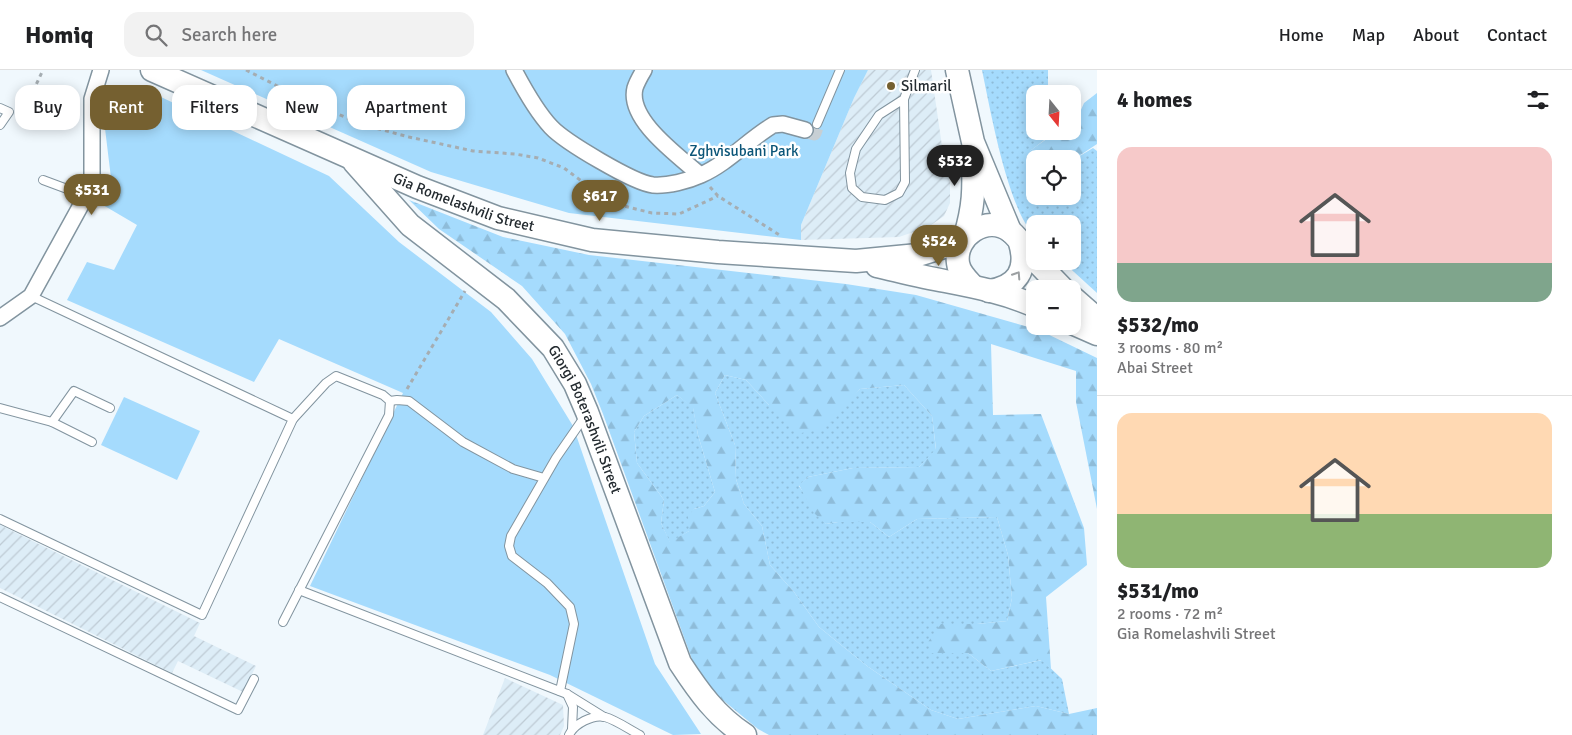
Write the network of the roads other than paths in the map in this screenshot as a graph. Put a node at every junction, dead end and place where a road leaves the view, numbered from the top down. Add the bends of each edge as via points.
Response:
1 (101, 70) edge
2 (152, 70) edge
3 (514, 70) edge
4 (644, 70) edge
5 (840, 70) edge
6 (915, 70) edge
7 (957, 70) edge
8 (904, 99) junction
9 (0, 108) edge
10 (0, 125) edge
11 (811, 127) joint
12 (973, 142) junction
13 (349, 158) junction
14 (700, 175) junction
15 (44, 180) dead end
16 (86, 196) junction
17 (964, 237) junction
18 (1015, 237) junction
19 (1026, 249) edge
20 (856, 261) junction
21 (1045, 270) edge
22 (1055, 280) edge
23 (980, 288) junction
24 (31, 296) junction
25 (1026, 303) edge
26 (1081, 305) edge
27 (0, 318) edge
28 (1097, 319) edge
29 (1081, 327) edge
30 (1097, 334) edge
31 (390, 401) junction
32 (0, 408) edge
33 (110, 408) dead end
34 (587, 412) junction
35 (293, 419) junction
36 (52, 422) junction
37 (92, 442) dead end
38 (544, 478) junction
39 (0, 519) edge
40 (299, 590) junction
41 (0, 597) edge
42 (283, 622) dead end
43 (254, 679) dead end
44 (564, 692) junction
45 (604, 717) junction
46 (734, 730) edge
47 (570, 732) edge
48 (640, 735) edge

1 - 16 street via 92,99 92,185
2 - 13 street, Gia Romelashvili Street
3 - 14 street via 552,128 587,153 653,185
4 - 14 street via 635,88 638,112 659,137
5 - 11 lane
6 - 8 lane
7 - 12 street
8 - 8 lane via 879,116 856,149 850,173 852,188 862,197 885,200 899,193 905,182
9 - 10 lane via 9,112
11 - 14 street via 772,125
12 - 17 street via 974,200
12 - 18 street
13 - 20 street, Gia Romelashvili Street via 498,218 592,240
13 - 34 street, Giorgi Boterashvili Street via 410,225 506,299 553,348 575,384
15 - 16 lane
16 - 24 street
17 - 18 street via 986,225 999,226
17 - 20 street, Gia Romelashvili Street via 918,255
17 - 23 street via 958,263 962,274
18 - 19 street
23 -> 18 street via 1000,289 1018,276 1023,254
20 - 23 street, Gia Romelashvili Street
21 - 22 street
23 - 25 street, Gia Romelashvili Street
24 - 27 street
24 - 35 lane
26 - 28 street
29 - 30 street
31 - 35 lane via 336,376
31 - 38 lane via 409,401 463,442 513,469
31 - 40 lane via 388,415
32 - 36 lane
33 - 36 lane via 74,391
34 - 38 lane
34 - 46 street, Giorgi Boterashvili Street via 680,663 702,696
35 - 39 lane via 202,614
36 - 37 lane
38 - 44 lane via 511,536 509,546 512,556 547,583 570,607 574,624
40 - 42 lane
40 - 44 lane
41 - 43 lane via 238,710
44 - 45 lane
44 - 47 lane via 573,707
45 - 47 lane via 588,719
45 - 48 lane

